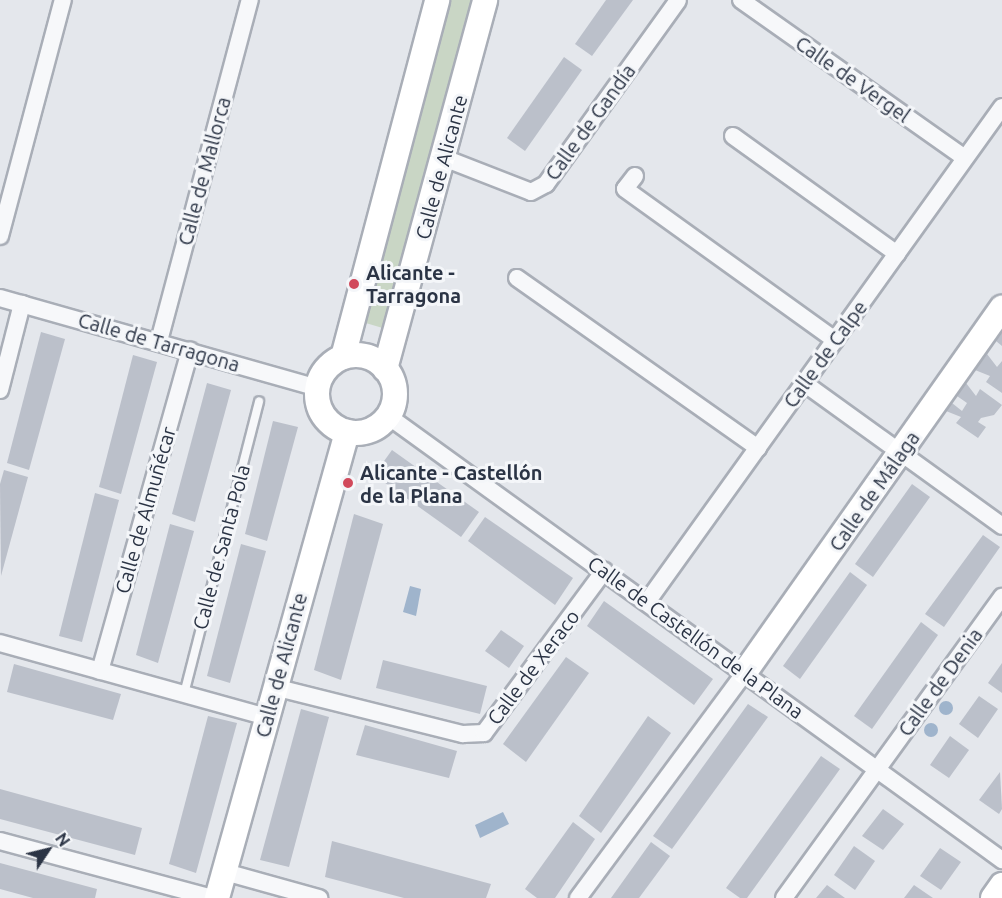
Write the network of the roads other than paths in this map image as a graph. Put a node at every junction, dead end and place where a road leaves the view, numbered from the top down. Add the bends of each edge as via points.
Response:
1 (63, 0) edge
2 (250, 0) edge
3 (437, 0) edge
4 (485, 0) edge
5 (678, 0) edge
6 (741, 0) edge
7 (1002, 107) edge
8 (733, 136) dead end
9 (444, 158) junction
10 (965, 158) junction
11 (635, 176) dead end
12 (0, 236) edge
13 (897, 254) junction
14 (517, 278) dead end
15 (0, 298) edge
16 (22, 304) junction
17 (1002, 308) edge
18 (835, 340) junction
19 (159, 341) junction
20 (190, 350) junction
21 (343, 357) junction
22 (386, 369) junction
23 (804, 383) junction
24 (318, 388) junction
25 (0, 390) edge
26 (259, 401) dead end
27 (388, 416) junction
28 (347, 432) junction
29 (758, 447) junction
30 (900, 453) junction
31 (1002, 526) edge
32 (604, 571) junction
33 (1002, 597) edge
34 (647, 602) junction
35 (0, 643) edge
36 (100, 671) junction
37 (745, 672) junction
38 (274, 687) junction
39 (184, 694) junction
40 (267, 717) junction
41 (878, 768) junction
42 (0, 841) edge
43 (1002, 860) edge
44 (225, 872) junction
45 (1002, 885) edge
46 (212, 898) edge
47 (218, 898) edge
48 (319, 898) edge
49 (578, 898) edge
50 (784, 898) edge
51 (993, 898) edge

1 - 12 street
2 - 19 street, Calle de Mallorca
3 - 21 street
4 - 9 street, Calle de Alicante
5 - 9 street, Calle de Gandía via 546,184 531,192
6 - 10 street, Calle de Vergel
7 - 10 street, Calle de Calpe
8 - 13 street
9 - 22 street, Calle de Alicante
10 - 13 street, Calle de Calpe
11 - 18 street via 625,189
13 - 18 street, Calle de Calpe
14 - 29 street
15 - 16 street, Calle de Tarragona
16 - 19 street, Calle de Tarragona
16 - 25 street
17 - 30 street, Calle de Málaga
18 - 23 street, Calle de Calpe
19 - 20 street, Calle de Tarragona
20 - 24 street, Calle de Tarragona
20 - 36 street, Calle de Almuñécar
21 - 22 street via 366,356
21 - 24 street via 326,369
22 - 27 street via 394,387
23 - 29 street, Calle de Calpe
23 - 30 street
24 - 28 street via 327,420
26 - 39 lane, Calle de Santa Pola
27 - 28 street via 370,430
27 - 32 street, Calle de Castellón de la Plana
28 - 38 street, Calle de Alicante
29 - 34 street, Calle de Calpe
30 - 31 street
30 - 37 street, Calle de Málaga
32 - 34 street, Calle de Castellón de la Plana
32 - 38 street, Calle de Xeraco via 484,733 463,734
33 - 41 street, Calle de Denia
34 - 37 street, Calle de Castellón de la Plana
35 - 36 street
36 - 39 street
37 - 41 street, Calle de Castellón de la Plana
37 - 49 street
38 - 40 street, Calle de Alicante
39 - 40 street
40 - 44 street, Calle de Alicante
41 - 43 street, Calle de Castellón de la Plana
41 - 50 street, Calle de Denia
42 - 46 street
44 - 47 street, Calle de Alicante
44 - 48 street
45 - 51 street

